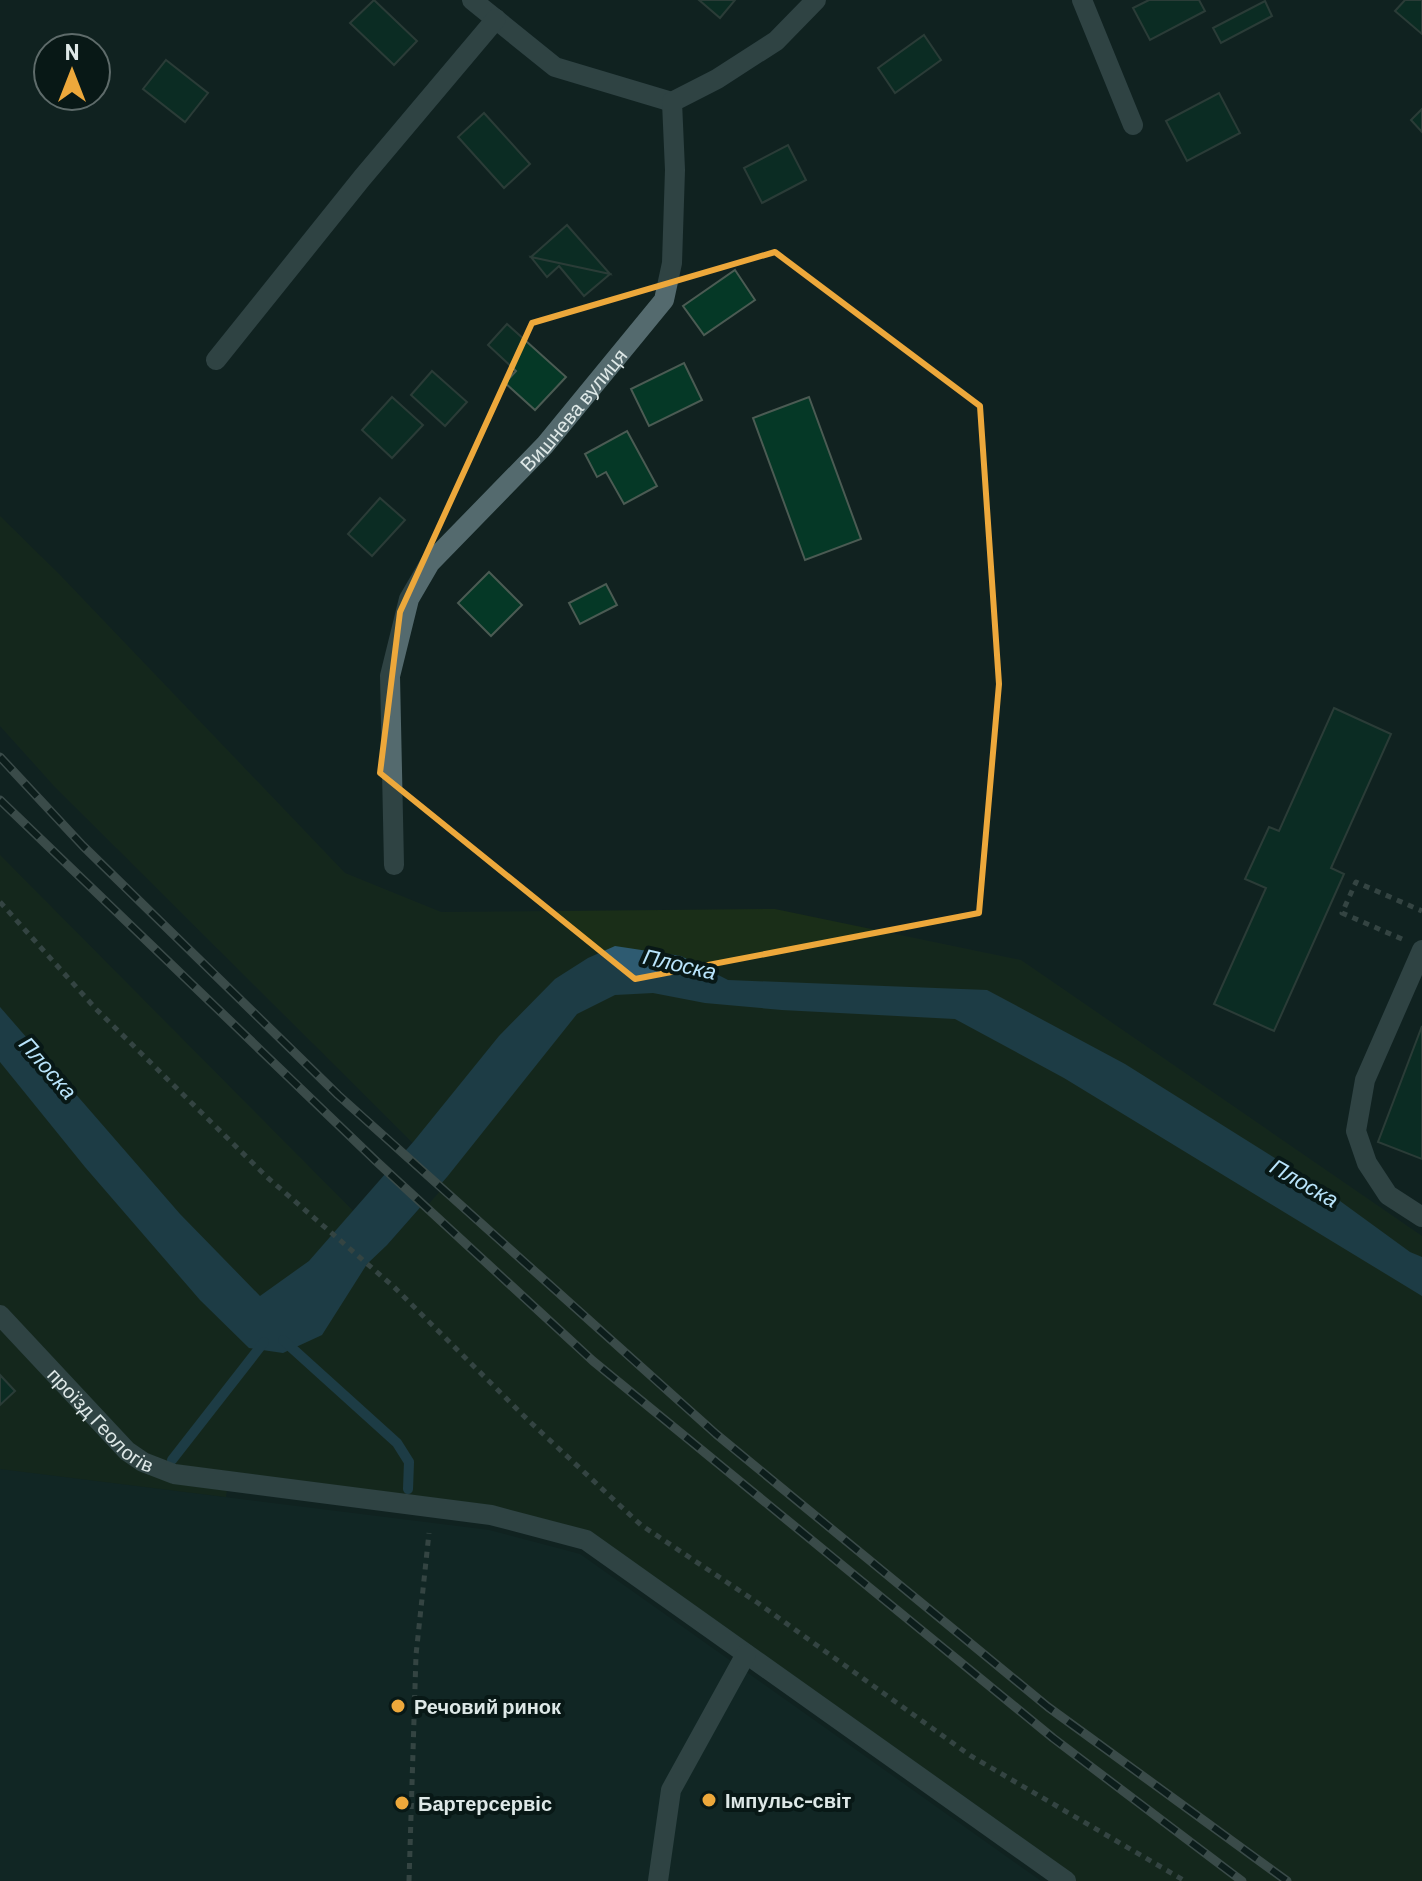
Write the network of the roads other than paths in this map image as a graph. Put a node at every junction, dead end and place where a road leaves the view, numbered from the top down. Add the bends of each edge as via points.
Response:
1 (472, 0) edge
2 (816, 0) edge
3 (1082, 0) edge
4 (496, 19) junction
5 (672, 102) junction
6 (1133, 125) dead end
7 (216, 360) dead end
8 (394, 865) dead end
9 (1415, 946) edge
10 (1422, 1217) edge
11 (0, 1315) edge
12 (746, 1654) junction
13 (658, 1881) edge
14 (1066, 1881) edge

1 - 4 street
2 - 5 street via 776,41
3 - 6 street
4 - 5 street via 555,67
4 - 7 street
5 - 8 street, Вишнева вулиця via 672,263 664,300 545,445 430,563 409,599 390,676
9 - 10 street via 1365,1080 1356,1131 1367,1163 1388,1195
11 - 12 street, проїзд Геологів via 143,1462 174,1474 491,1515 586,1540
12 - 13 street via 671,1790
12 - 14 street, проїзд Геологів

